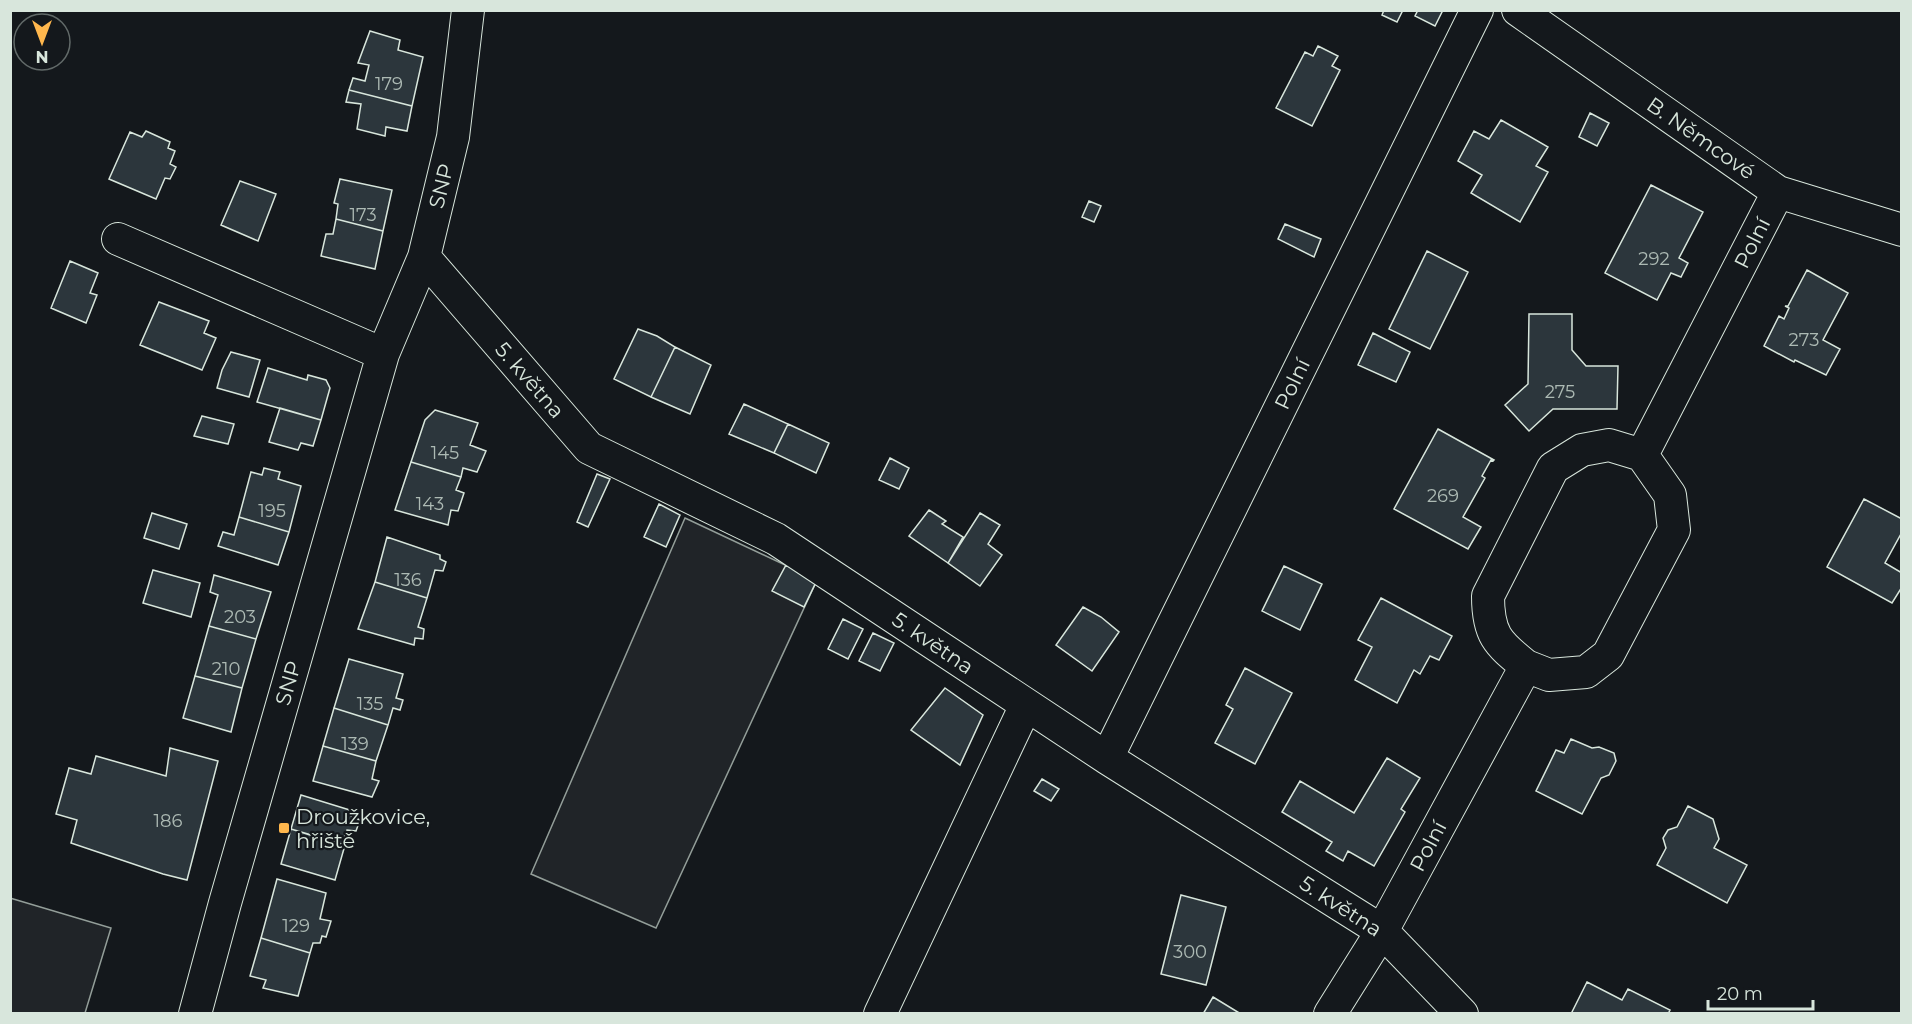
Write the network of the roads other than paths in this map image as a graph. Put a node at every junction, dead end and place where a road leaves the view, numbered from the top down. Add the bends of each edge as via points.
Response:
1 (468, 10) edge
2 (1477, 10) edge
3 (1518, 10) edge
4 (1778, 192) junction
5 (1902, 230) edge
6 (118, 239) dead end
7 (424, 257) junction
8 (383, 354) junction
9 (1642, 455) junction
10 (1526, 666) junction
11 (1026, 705) junction
12 (1107, 758) junction
13 (1382, 931) junction
14 (195, 1014) edge
15 (880, 1014) edge
16 (1330, 1014) edge
17 (1462, 1014) edge

1 - 7 street, SNP via 453,137
2 - 12 street, Polní
3 - 4 street, B. Němcové
4 - 5 street, B. Němcové
4 - 9 street, Polní
6 - 8 street
7 - 8 street, SNP
7 - 11 street, 5. května via 589,448 776,539
8 - 14 street, SNP
9 - 10 street via 1670,495 1674,530 1608,655 1586,672 1549,675
9 - 10 street via 1610,445 1582,450 1553,468 1488,596 1488,618 1501,646
10 - 13 street, Polní
11 - 12 street, 5. května
11 - 15 street
12 - 13 street, 5. května
13 - 16 street, Polní
13 - 17 street, 5. května

